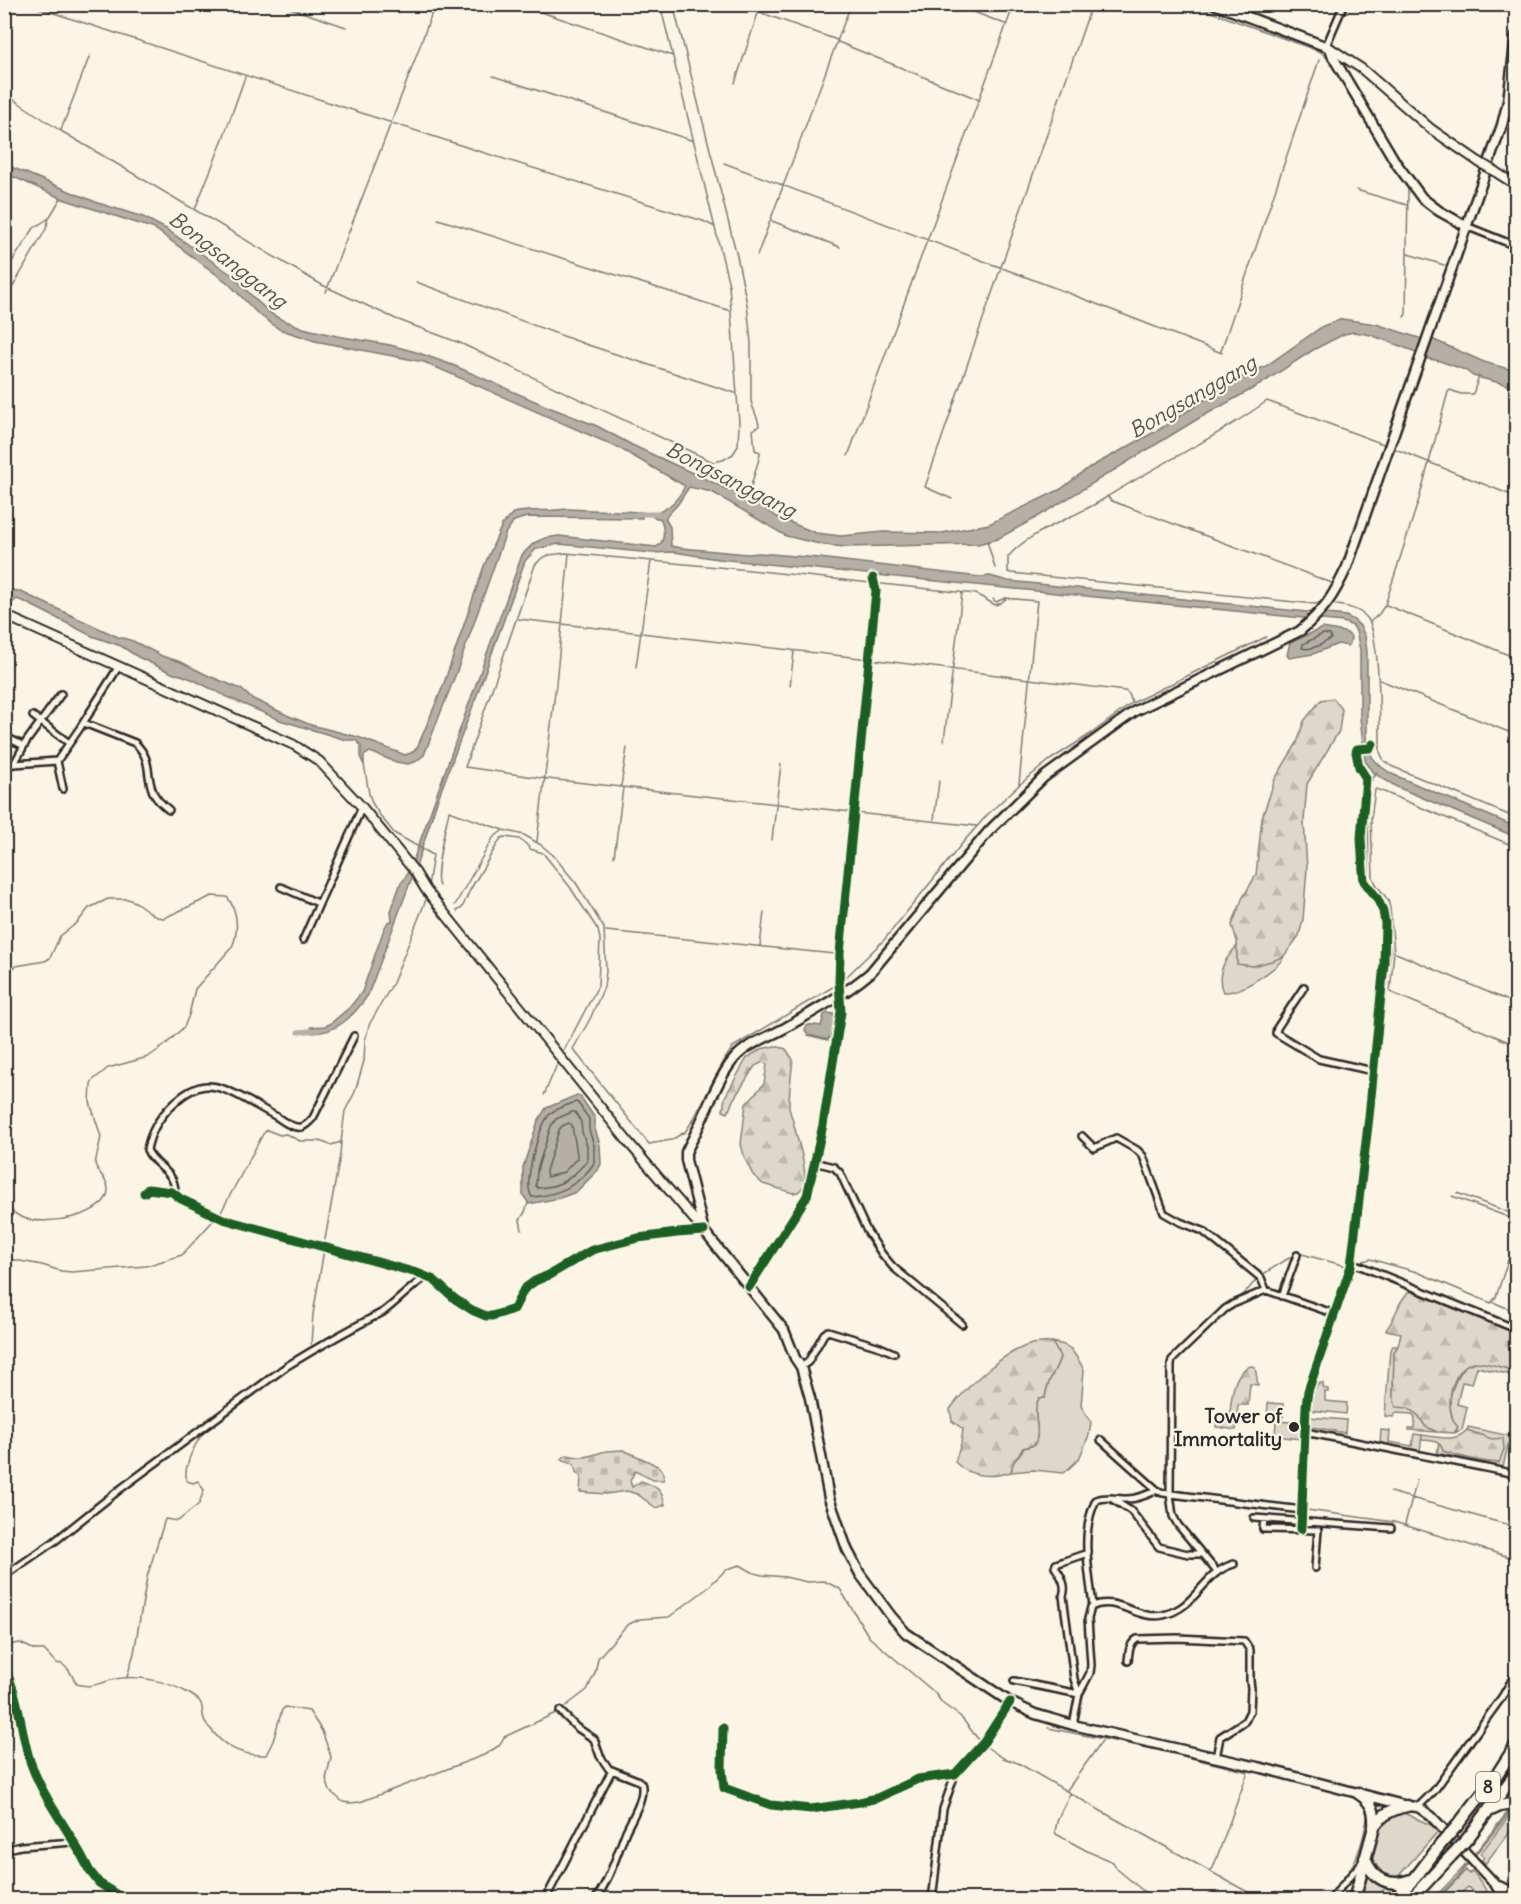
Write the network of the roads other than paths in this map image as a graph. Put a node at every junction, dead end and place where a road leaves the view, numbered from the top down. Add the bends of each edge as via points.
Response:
1 (1214, 4) edge
2 (1344, 4) edge
3 (1516, 36) edge
4 (1328, 47) junction
5 (1516, 185) edge
6 (1467, 221) junction
7 (1516, 246) edge
8 (873, 578) dead end
9 (4, 615) edge
10 (118, 666) junction
11 (61, 694) dead end
12 (33, 716) dead end
13 (41, 722) junction
14 (84, 723) junction
15 (4, 736) edge
16 (69, 743) junction
17 (24, 746) junction
18 (1372, 746) dead end
19 (57, 761) junction
20 (14, 764) junction
21 (4, 766) edge
22 (63, 789) dead end
23 (362, 807) junction
24 (169, 810) dead end
25 (281, 886) dead end
26 (318, 903) junction
27 (303, 940) dead end
28 (1304, 987) dead end
29 (840, 988) junction
30 (354, 1036) dead end
31 (1373, 1071) junction
32 (1082, 1136) dead end
33 (814, 1162) junction
34 (144, 1193) dead end
35 (175, 1194) junction
36 (704, 1232) junction
37 (1297, 1255) dead end
38 (1351, 1266) junction
39 (426, 1277) junction
40 (750, 1287) junction
41 (1266, 1290) junction
42 (1282, 1296) junction
43 (1335, 1314) junction
44 (962, 1324) dead end
45 (1516, 1329) edge
46 (894, 1353) dead end
47 (801, 1368) junction
48 (1305, 1432) junction
49 (1101, 1440) dead end
50 (1516, 1474) edge
51 (1157, 1490) junction
52 (1170, 1494) junction
53 (1110, 1498) junction
54 (1302, 1510) junction
55 (1254, 1518) dead end
56 (1264, 1519) junction
57 (1302, 1520) junction
58 (1391, 1527) dead end
59 (1301, 1529) junction
60 (1088, 1553) junction
61 (1202, 1554) junction
62 (1234, 1564) dead end
63 (1315, 1568) dead end
64 (1217, 1572) junction
65 (4, 1575) edge
66 (1093, 1606) junction
67 (1128, 1661) dead end
68 (4, 1668) edge
69 (1516, 1673) edge
70 (1014, 1681) dead end
71 (1079, 1694) junction
72 (1010, 1702) junction
73 (560, 1711) dead end
74 (1073, 1725) junction
75 (723, 1728) dead end
76 (1516, 1745) edge
77 (1216, 1758) junction
78 (612, 1770) junction
79 (1516, 1773) edge
80 (955, 1774) junction
81 (1358, 1793) junction
82 (1516, 1803) edge
83 (1412, 1806) junction
84 (1489, 1811) junction
85 (1374, 1827) junction
86 (73, 1842) junction
87 (4, 1850) edge
88 (1365, 1858) junction
89 (1415, 1878) junction
90 (1498, 1887) junction
91 (1516, 1894) edge
92 (125, 1899) edge
93 (545, 1899) edge
94 (595, 1899) edge
95 (932, 1899) edge
96 (1330, 1899) edge
97 (1354, 1899) edge
98 (1393, 1899) edge
99 (1410, 1899) edge
100 (1510, 1899) edge

1 - 4 main road
2 - 4 street
3 - 6 main road via 1506,112
4 - 5 main road, bridge via 1362,69 1431,129
4 - 6 main road via 1396,163 1422,198 1438,211
6 - 7 street
6 - 29 main road via 1347,567 1321,611 1300,631 1141,707 1044,777 989,831 870,973
8 - 29 street via 876,591
9 - 10 main road
10 - 14 street
10 - 23 main road via 294,745 319,761
11 - 13 street
12 - 13 street
13 - 16 street
13 - 17 street
14 - 16 street
14 - 24 street via 140,747 145,753 153,793
15 - 17 street
16 - 19 street
17 - 20 street
18 - 31 street via 1356,752 1366,778 1361,838 1364,881 1380,904 1385,923
19 - 20 street
19 - 22 street
20 - 21 street
23 - 26 street
23 - 36 main road
25 - 26 street
26 - 27 street
28 - 31 street via 1276,1033 1318,1059
29 - 33 street via 841,1012
29 - 36 main road via 782,1029 757,1040 734,1060 724,1075 686,1152
30 - 35 street via 313,1118 305,1126 287,1124 224,1088 196,1088 178,1098 162,1115 147,1150 171,1176
31 - 38 street
32 - 41 street via 1094,1148 1116,1138 1137,1150 1147,1163 1164,1213 1203,1231 1261,1278
33 - 40 street via 807,1196
33 - 44 street via 834,1167 840,1173 867,1231 893,1267
34 - 35 street via 155,1189
35 - 39 street via 223,1219
36 - 39 street via 638,1238 592,1250 527,1286 514,1309 492,1316 472,1310
36 - 40 main road
37 - 42 street
38 - 43 street
38 - 45 street
39 - 65 street via 383,1312 287,1366
40 - 47 main road via 784,1330
41 - 42 street
41 - 52 street via 1233,1304 1172,1360
42 - 43 street
43 - 48 street via 1308,1391
46 - 47 street via 828,1331
47 - 72 main road via 832,1507 860,1574 906,1633
48 - 50 street
48 - 54 street
49 - 51 street
51 - 52 street
51 - 53 street via 1144,1497
52 - 54 street
52 - 61 street via 1173,1516
53 - 60 street via 1096,1500 1094,1505 1087,1530
53 - 61 street via 1131,1511 1159,1547
54 - 57 street
55 - 56 street
56 - 57 street
56 - 59 street via 1263,1529
57 - 58 street
57 - 59 street
59 - 63 street via 1318,1530
60 - 66 street
60 - 71 street via 1055,1567 1065,1590
61 - 64 street
62 - 64 street
64 - 66 street via 1189,1603 1165,1615 1152,1617 1126,1607
66 - 71 street via 1088,1619 1090,1672
67 - 77 street via 1132,1642 1137,1639 1244,1641 1250,1650 1250,1711 1245,1720 1220,1737
68 - 86 street via 15,1691 30,1761
69 - 83 street via 1434,1791
70 - 71 street
71 - 74 street
72 - 74 main road
72 - 80 street via 984,1742
73 - 78 street via 594,1739 603,1762
74 - 77 main road
75 - 80 street via 724,1788 771,1805 812,1809 860,1802 918,1779
76 - 89 highway, 8, bridge
77 - 81 main road
78 - 93 street
78 - 94 street via 641,1782 642,1787 609,1875
79 - 84 highway, 8
80 - 95 street via 943,1809
81 - 83 main road
81 - 85 highway via 1372,1805
82 - 84 highway
83 - 85 highway via 1387,1812
83 - 90 main road via 1438,1824
84 - 99 highway, 8, bridge
85 - 88 highway
86 - 87 street
86 - 92 street via 99,1883
88 - 89 highway via 1372,1872 1387,1882
88 - 96 street
88 - 97 highway
89 - 98 highway, 8
90 - 91 highway
90 - 100 main road

